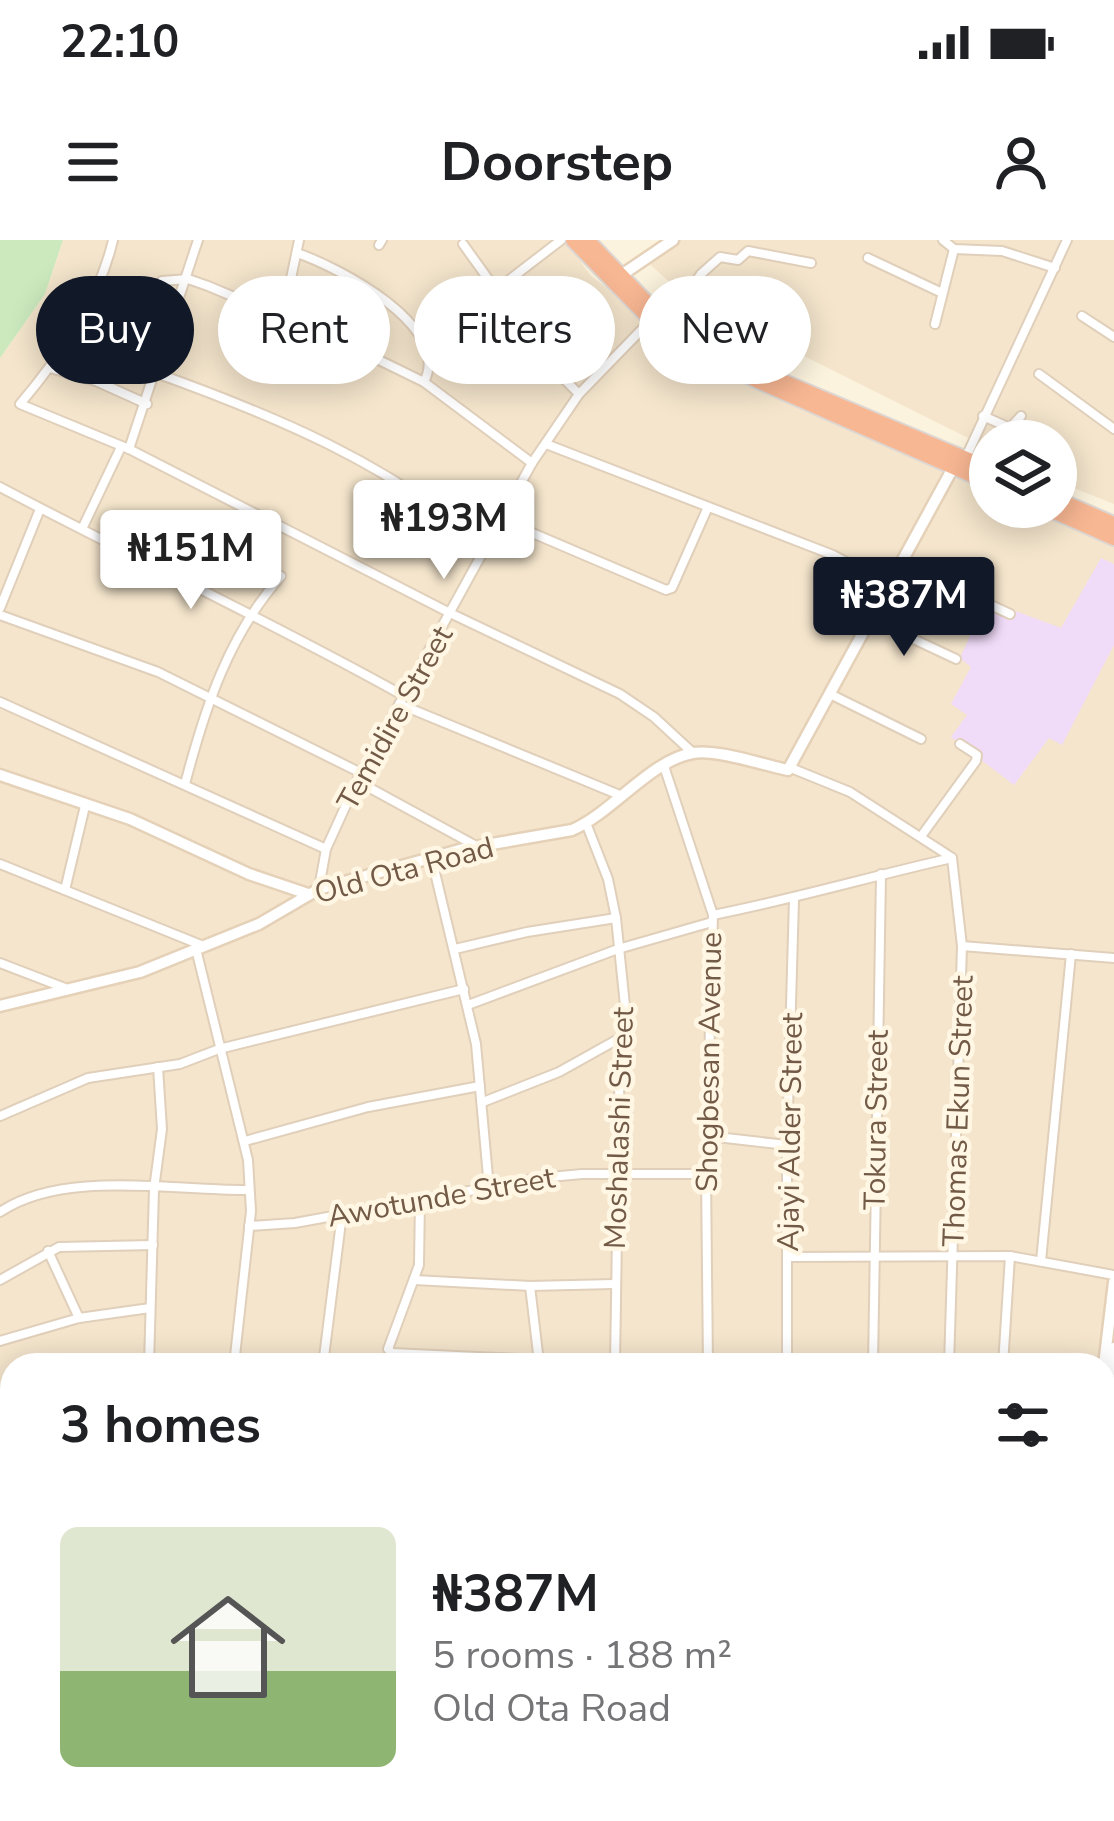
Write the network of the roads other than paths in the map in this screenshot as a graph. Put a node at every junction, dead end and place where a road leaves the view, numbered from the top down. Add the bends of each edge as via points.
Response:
1 (113, 240) edge
2 (198, 240) edge
3 (299, 240) edge
4 (561, 240) edge
5 (573, 240) edge
6 (587, 240) edge
7 (673, 240) edge
8 (943, 240) edge
9 (1067, 240) edge
10 (463, 244) dead end
11 (954, 249) junction
12 (297, 253) junction
13 (868, 258) dead end
14 (811, 263) dead end
15 (1055, 268) junction
16 (102, 276) edge
17 (189, 276) edge
18 (292, 276) edge
19 (486, 276) edge
20 (514, 276) edge
21 (620, 276) junction
22 (699, 276) edge
23 (940, 292) junction
24 (639, 294) edge
25 (639, 308) edge
26 (1082, 316) dead end
27 (934, 325) dead end
28 (639, 332) edge
29 (414, 334) edge
30 (1114, 337) edge
31 (1039, 374) dead end
32 (37, 384) edge
33 (103, 384) edge
34 (153, 384) edge
35 (185, 384) edge
36 (427, 384) edge
37 (569, 384) edge
38 (770, 384) edge
39 (785, 384) edge
40 (579, 394) junction
41 (147, 404) junction
42 (983, 416) junction
43 (1021, 416) dead end
44 (1114, 429) edge
45 (546, 444) junction
46 (125, 448) junction
47 (960, 462) junction
48 (532, 463) junction
49 (969, 464) edge
50 (969, 468) edge
51 (0, 488) edge
52 (708, 507) junction
53 (40, 508) junction
54 (1077, 508) edge
55 (502, 520) junction
56 (1077, 522) edge
57 (1114, 524) edge
58 (82, 529) junction
59 (1114, 538) edge
60 (487, 546) junction
61 (902, 564) junction
62 (281, 576) dead end
63 (890, 585) junction
64 (0, 611) edge
65 (452, 614) junction
66 (1010, 614) dead end
67 (251, 616) junction
68 (871, 619) junction
69 (956, 659) dead end
70 (832, 695) junction
71 (208, 696) junction
72 (402, 700) junction
73 (0, 702) edge
74 (921, 739) dead end
75 (960, 744) dead end
76 (693, 753) junction
77 (664, 766) junction
78 (791, 768) junction
79 (0, 775) edge
80 (359, 777) junction
81 (185, 784) junction
82 (622, 796) junction
83 (85, 806) junction
84 (586, 823) junction
85 (922, 835) junction
86 (479, 847) junction
87 (326, 848) junction
88 (952, 858) junction
89 (432, 860) junction
90 (0, 864) edge
91 (881, 874) junction
92 (65, 890) junction
93 (314, 891) junction
94 (794, 899) junction
95 (616, 918) junction
96 (713, 918) junction
97 (962, 946) junction
98 (199, 947) junction
99 (455, 949) junction
100 (618, 949) junction
101 (1071, 954) junction
102 (1114, 958) edge
103 (0, 963) edge
104 (464, 989) junction
105 (72, 991) junction
106 (468, 1005) junction
107 (0, 1006) edge
108 (620, 1038) junction
109 (219, 1049) junction
110 (158, 1067) junction
111 (480, 1086) junction
112 (483, 1102) junction
113 (0, 1116) edge
114 (708, 1136) junction
115 (245, 1141) junction
116 (787, 1145) junction
117 (620, 1173) junction
118 (706, 1174) junction
119 (489, 1188) junction
120 (154, 1189) junction
121 (249, 1190) junction
122 (420, 1199) junction
123 (0, 1212) edge
124 (341, 1214) junction
125 (250, 1226) junction
126 (152, 1245) junction
127 (48, 1250) junction
128 (954, 1256) junction
129 (1010, 1256) junction
130 (789, 1257) junction
131 (874, 1260) junction
132 (1041, 1261) junction
133 (1114, 1278) edge
134 (0, 1280) edge
135 (414, 1280) junction
136 (614, 1284) junction
137 (530, 1286) junction
138 (150, 1308) junction
139 (79, 1318) junction
140 (0, 1342) edge
141 (149, 1353) edge
142 (235, 1353) edge
143 (324, 1353) edge
144 (392, 1353) edge
145 (538, 1353) edge
146 (615, 1353) edge
147 (708, 1353) edge
148 (788, 1353) edge
149 (873, 1353) edge
150 (950, 1353) edge
151 (1004, 1353) edge
152 (1110, 1353) edge
153 (822, 1821) edge
154 (863, 1821) edge
155 (938, 1821) edge

1 - 16 street
2 - 17 street
3 - 12 street
4 - 20 street
5 - 25 highway
6 - 21 highway
7 - 21 street
8 - 11 street
9 - 15 street
10 - 19 street
11 - 15 street via 1001,251
11 - 23 street
12 - 18 street
12 - 29 street via 332,266 402,316
13 - 23 street
14 - 22 street via 748,250 738,260 720,257
15 - 42 street
21 - 24 highway
23 - 27 street
26 - 30 street
28 - 40 street, Temidire Street
31 - 44 street
32 - 46 street via 20,404
33 - 41 street
34 - 41 street
35 - 60 street via 290,423 442,510
36 - 48 street
37 - 40 street
38 - 47 highway
39 - 47 highway
40 - 45 street, Temidire Street
41 - 46 street
42 - 43 street via 1012,428
42 - 47 street
45 - 48 street, Temidire Street
45 - 52 street
46 - 58 street
46 - 65 street
47 - 49 highway
47 - 50 highway
47 - 61 street
48 - 55 street, Temidire Street
51 - 53 street
52 - 55 street via 666,590
52 - 63 street
53 - 58 street
53 - 64 street
54 - 57 highway
55 - 60 street, Temidire Street
56 - 59 highway
58 - 67 street
60 - 65 street, Temidire Street
61 - 63 street
61 - 66 street
62 - 67 street
63 - 68 street
64 - 71 street
65 - 72 street, Temidire Street
65 - 76 street via 620,694
67 - 71 street
67 - 72 street
68 - 69 street
68 - 70 street
70 - 74 street
70 - 78 street
71 - 80 street
71 - 81 street
72 - 80 street, Temidire Street
72 - 82 street
73 - 81 street
75 - 85 street via 976,761
76 - 77 street, Old Ota Road
76 - 78 street
77 - 82 street, Old Ota Road
77 - 96 street, Shogbesan Avenue
78 - 85 street
79 - 83 street
80 - 86 street
80 - 87 street, Temidire Street
81 - 87 street
82 - 84 street, Old Ota Road
83 - 92 street
83 - 93 street via 249,874
84 - 86 street, Old Ota Road
84 - 95 street, Moshalashi Street
85 - 88 street
86 - 89 street, Old Ota Road
87 - 93 street, Temidire Street
88 - 91 street
88 - 97 street, Thomas Ekun Street
89 - 93 street, Old Ota Road
89 - 99 street
90 - 92 street
91 - 94 street
91 - 131 street, Tokura Street
92 - 98 street
93 - 98 street, Old Ota Road
94 - 96 street
94 - 116 street, Ajayi Alder Street
95 - 99 street
95 - 100 street, Moshalashi Street
96 - 100 street
96 - 114 street, Shogbesan Avenue
97 - 101 street
97 - 128 street, Thomas Ekun Street
98 - 105 street, Old Ota Road
98 - 109 street
99 - 104 street
100 - 106 street
100 - 108 street, Moshalashi Street via 627,1025
101 - 102 street
101 - 132 street
103 - 105 street
104 - 106 street
104 - 109 street
105 - 107 street, Old Ota Road
106 - 111 street
108 - 112 street
108 - 117 street, Moshalashi Street
109 - 110 street
109 - 115 street
110 - 113 street via 88,1078
110 - 120 street via 162,1129
111 - 112 street
111 - 115 street
112 - 119 street
114 - 116 street
114 - 118 street, Shogbesan Avenue
115 - 121 street
116 - 130 street, Ajayi Alder Street
117 - 118 street, Awotunde Street
117 - 119 street, Awotunde Street
117 - 136 street, Moshalashi Street
118 - 147 street, Shogbesan Avenue
119 - 122 street, Awotunde Street
120 - 121 street
120 - 123 street via 72,1186
120 - 126 street
121 - 125 street
122 - 124 street, Awotunde Street
122 - 135 street
124 - 125 street, Awotunde Street
124 - 143 street
125 - 142 street
126 - 127 street
126 - 138 street
127 - 134 street
127 - 139 street
128 - 129 street
128 - 131 street
128 - 150 street, Thomas Ekun Street
129 - 132 street
129 - 151 street
130 - 131 street
130 - 148 street, Ajayi Alder Street
131 - 149 street, Tokura Street
132 - 133 street
133 - 152 street
135 - 137 street
135 - 144 street via 388,1344
136 - 137 street
136 - 146 street, Moshalashi Street
137 - 145 street
138 - 139 street
138 - 141 street
139 - 140 street
153 - 154 street
154 - 155 street

